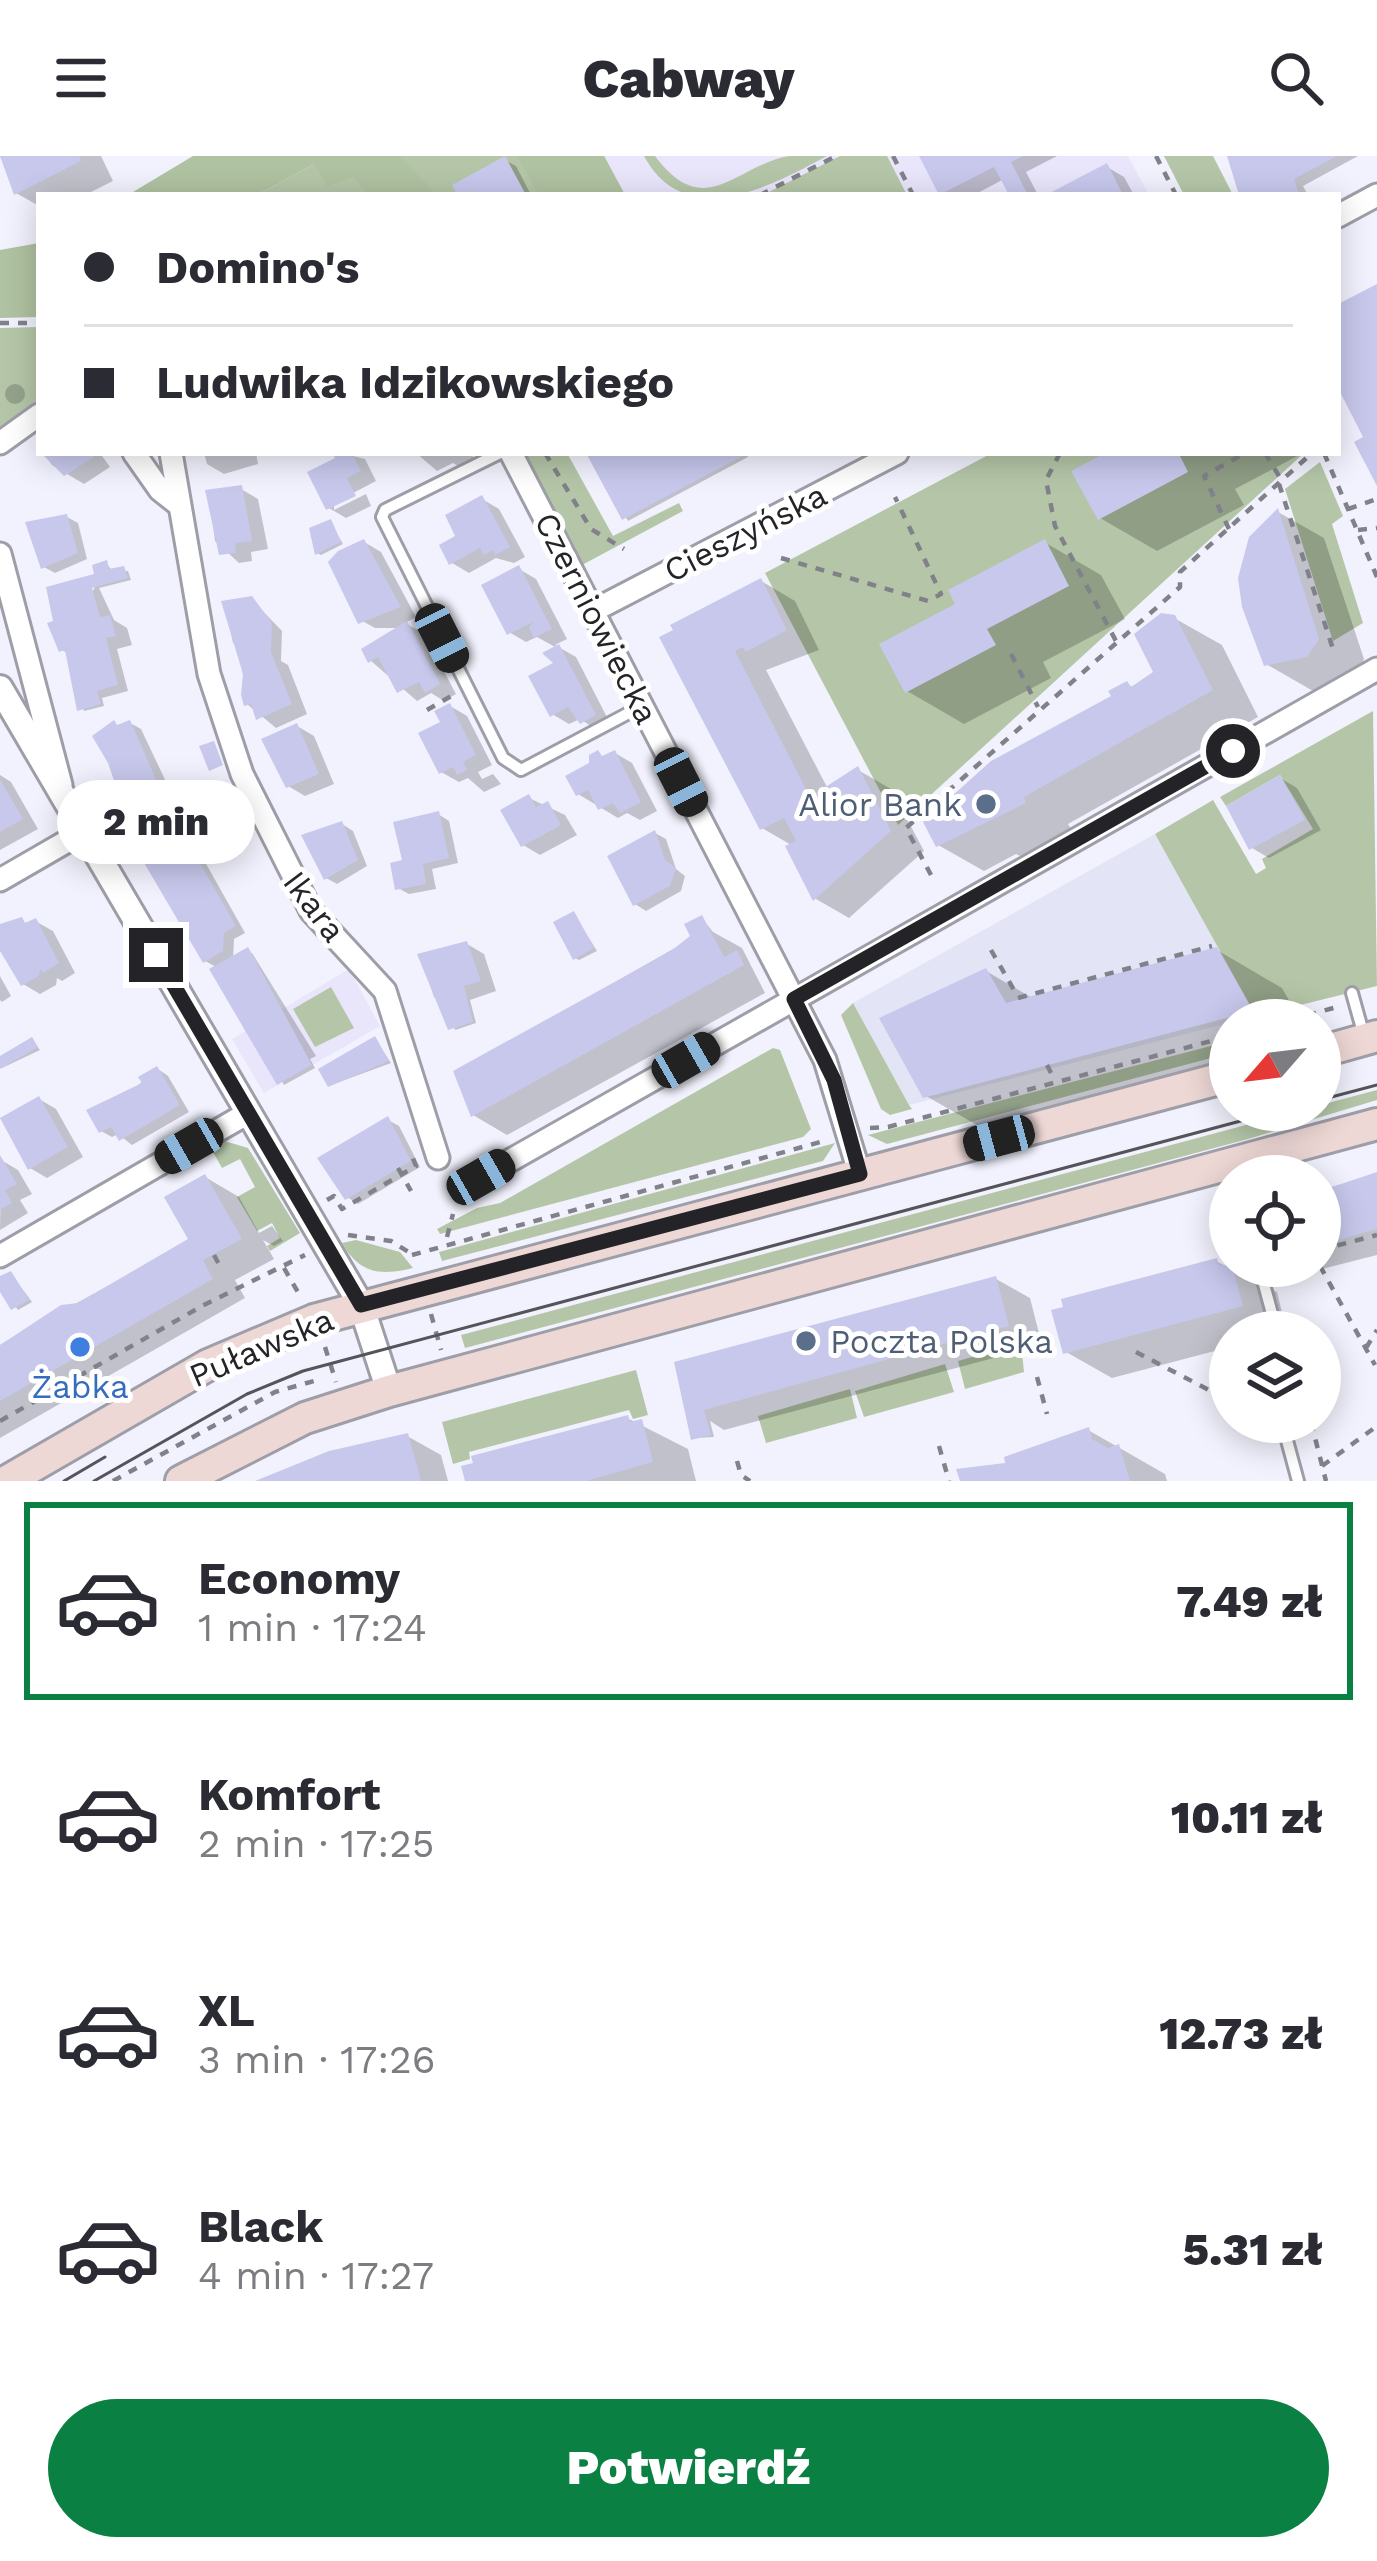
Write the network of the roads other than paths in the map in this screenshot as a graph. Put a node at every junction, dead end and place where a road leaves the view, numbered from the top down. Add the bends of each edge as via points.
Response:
1 (1377, 195) edge
2 (1341, 214) edge
3 (36, 417) edge
4 (0, 443) edge
5 (136, 456) edge
6 (171, 456) edge
7 (494, 456) edge
8 (513, 456) edge
9 (892, 456) edge
10 (178, 505) junction
11 (0, 554) edge
12 (593, 611) junction
13 (1377, 669) edge
14 (0, 688) edge
15 (642, 706) junction
16 (64, 798) junction
17 (83, 832) junction
18 (0, 880) edge
19 (794, 999) junction
20 (1350, 999) road end
21 (1371, 1038) edge
22 (1341, 1046) edge
23 (1209, 1082) edge
24 (248, 1113) junction
25 (1377, 1124) edge
26 (429, 1151) road end
27 (1281, 1155) edge
28 (860, 1174) junction
29 (481, 1177) dead end
30 (1209, 1177) edge
31 (0, 1256) edge
32 (361, 1305) junction
33 (388, 1391) junction
34 (1288, 1443) edge
35 (7, 1481) edge
36 (181, 1481) edge
37 (1298, 1481) edge

1 - 2 street
3 - 4 street
5 - 10 street
6 - 10 street, Ikara
7 - 15 lane via 382,518 502,758 521,770
8 - 12 street, Czerniowiecka
9 - 12 street, Cieszyńska
10 - 26 street, Ikara via 209,674 242,774 311,911 385,991
11 - 16 street
12 - 15 street, Czerniowiecka
13 - 19 street
14 - 16 street
15 - 19 street, Czerniowiecka
16 - 17 street
17 - 18 street
17 - 24 street
19 - 28 street, Czerniowiecka via 834,1080
19 - 29 street
20 - 21 lane
21 - 22 main road
23 - 28 main road, Puławska
24 - 31 street
24 - 32 street
25 - 27 main road
28 - 32 main road, Puławska
30 - 33 main road
32 - 33 street
32 - 35 main road, Puławska via 208,1365
33 - 36 main road via 304,1418
34 - 37 lane

